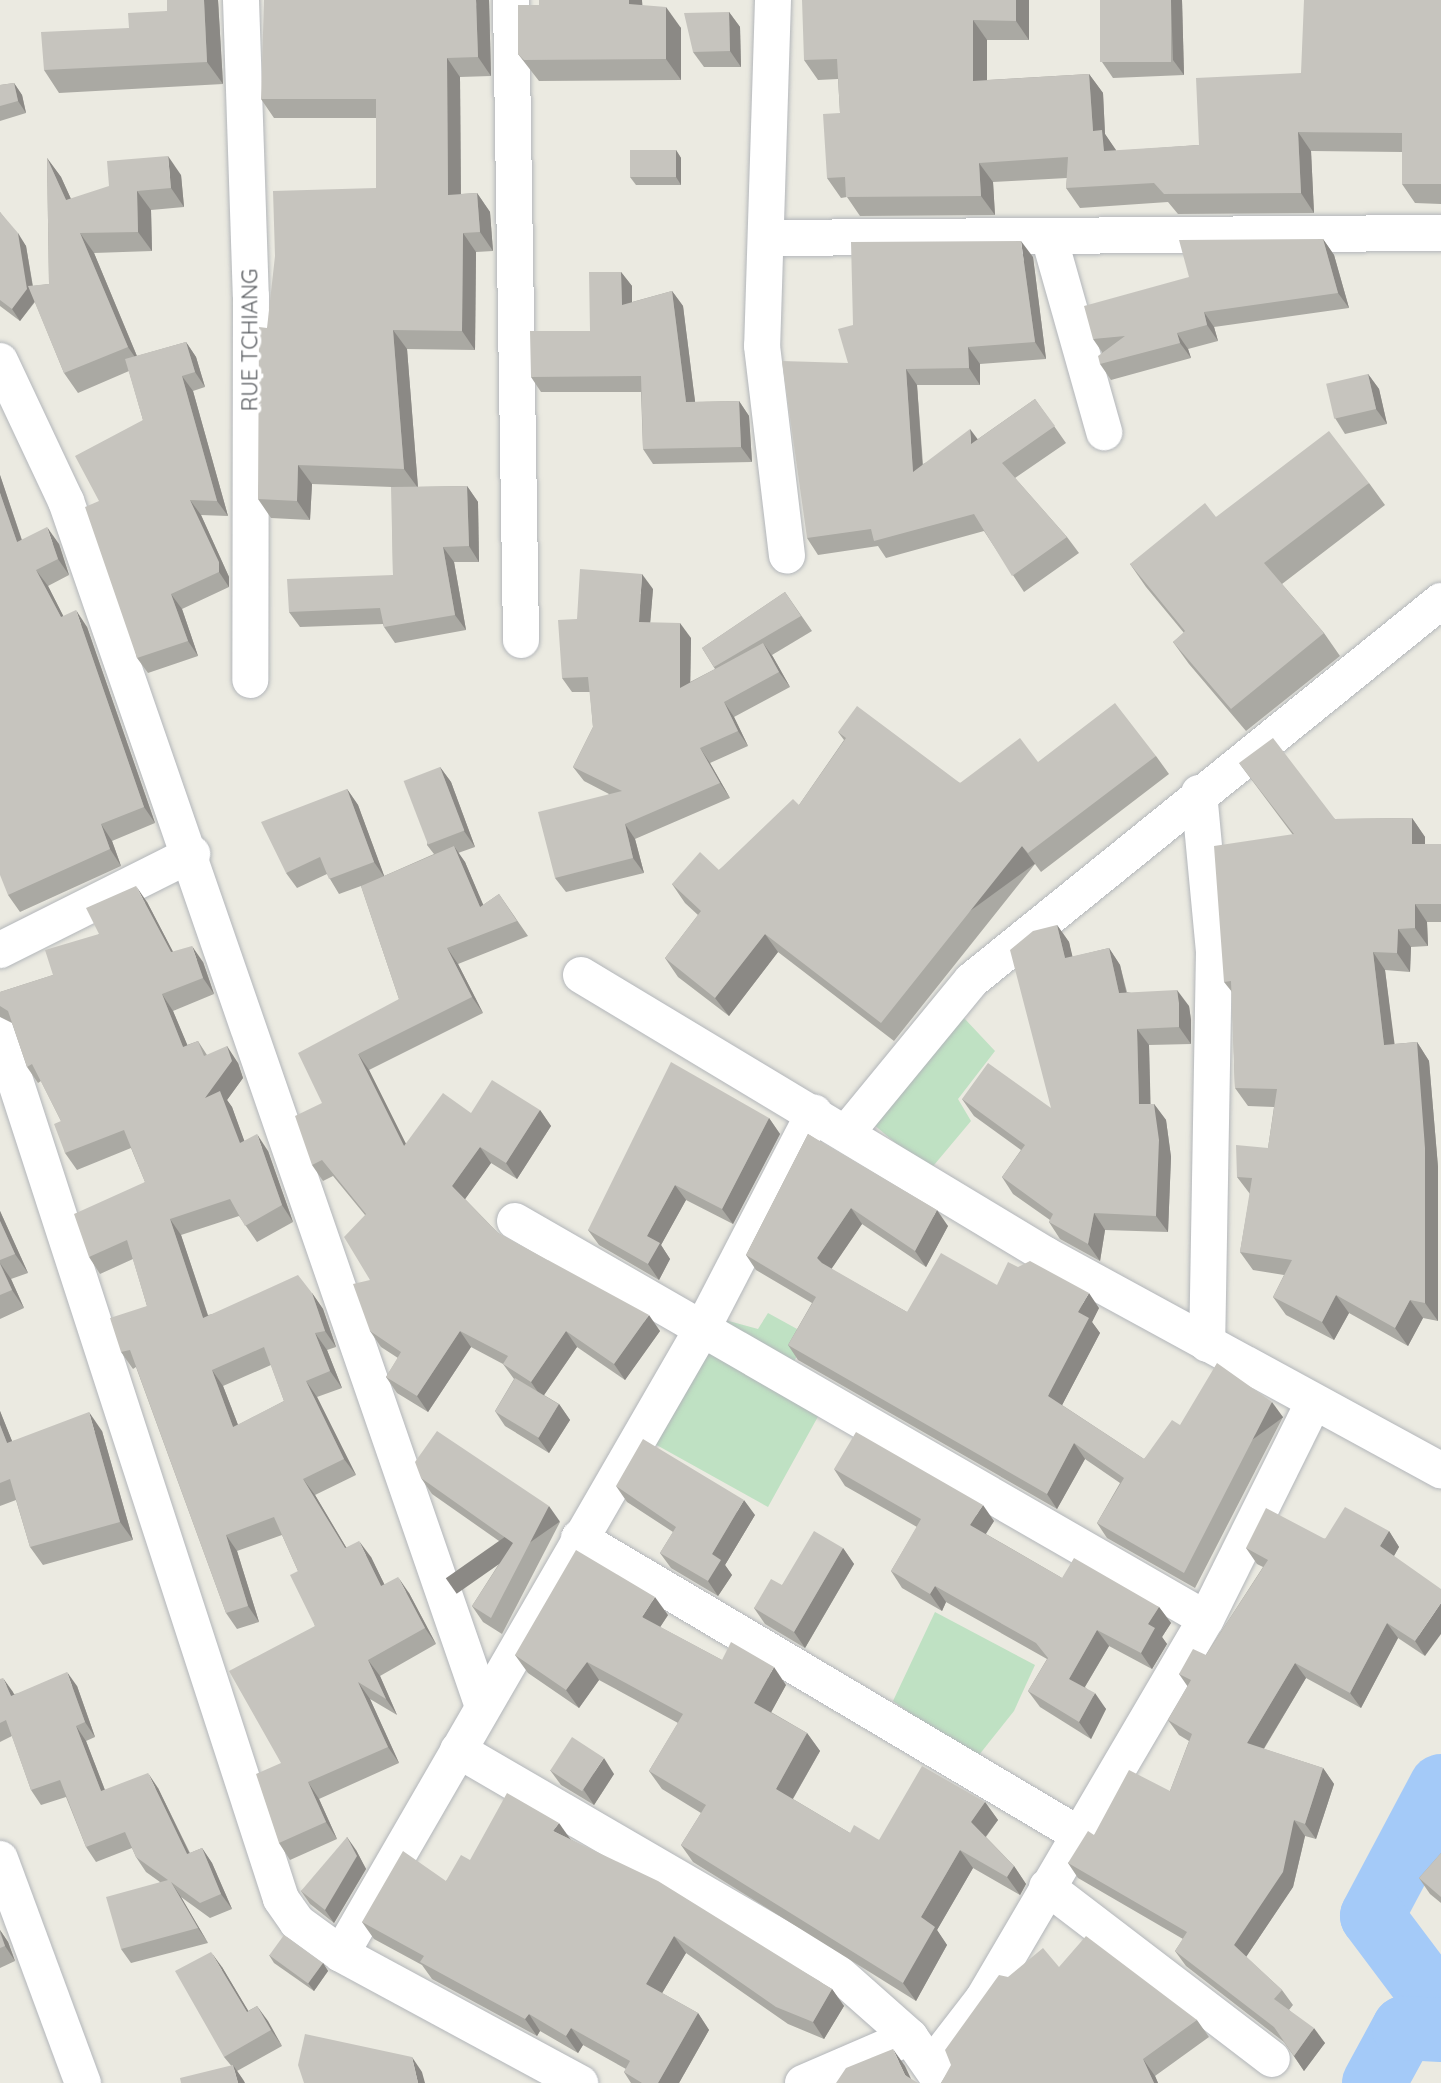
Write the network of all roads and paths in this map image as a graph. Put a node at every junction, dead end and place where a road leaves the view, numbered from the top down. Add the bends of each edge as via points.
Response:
1 (241, 0) edge
2 (511, 0) edge
3 (773, 0) edge
4 (1441, 233) edge
5 (1049, 237) junction
6 (767, 238) junction
7 (0, 361) edge
8 (1104, 432) dead end
9 (787, 556) dead end
10 (1441, 601) edge
11 (521, 640) dead end
12 (250, 680) dead end
13 (1199, 793) junction
14 (192, 854) junction
15 (0, 950) edge
16 (581, 975) dead end
17 (0, 1034) edge
18 (814, 1113) junction
19 (847, 1132) junction
20 (515, 1221) dead end
21 (701, 1331) junction
22 (1207, 1344) junction
23 (1313, 1403) junction
24 (1441, 1470) edge
25 (579, 1538) junction
26 (1206, 1619) junction
27 (482, 1704) junction
28 (458, 1750) junction
29 (1078, 1834) junction
30 (0, 1859) edge
31 (1047, 1887) junction
32 (341, 1954) junction
33 (910, 2037) junction
34 (1272, 2059) dead end
35 (937, 2074) edge
36 (83, 2083) edge
37 (580, 2083) edge
38 (803, 2083) edge

1 - 12 street, RUE TCHIANG via 251,296
2 - 11 street
3 - 6 street
4 - 5 street
5 - 6 street
5 - 8 street
6 - 9 street via 762,346
7 - 14 street via 66,501
10 - 13 street
13 - 19 street via 943,1008
13 - 22 street via 1214,951
14 - 15 street
14 - 27 street
16 - 18 street
17 - 32 street via 281,1899 297,1922
18 - 19 street
18 - 21 street
19 - 22 street
20 - 21 street
21 - 25 street
21 - 26 street
22 - 23 street
23 - 24 street
23 - 26 street
25 - 27 street
25 - 29 street
26 - 29 street
27 - 28 street
28 - 32 street
28 - 33 street via 831,1967
29 - 31 street
30 - 36 street
31 - 34 street
31 - 35 street
32 - 37 street
33 - 35 street
33 - 38 street

